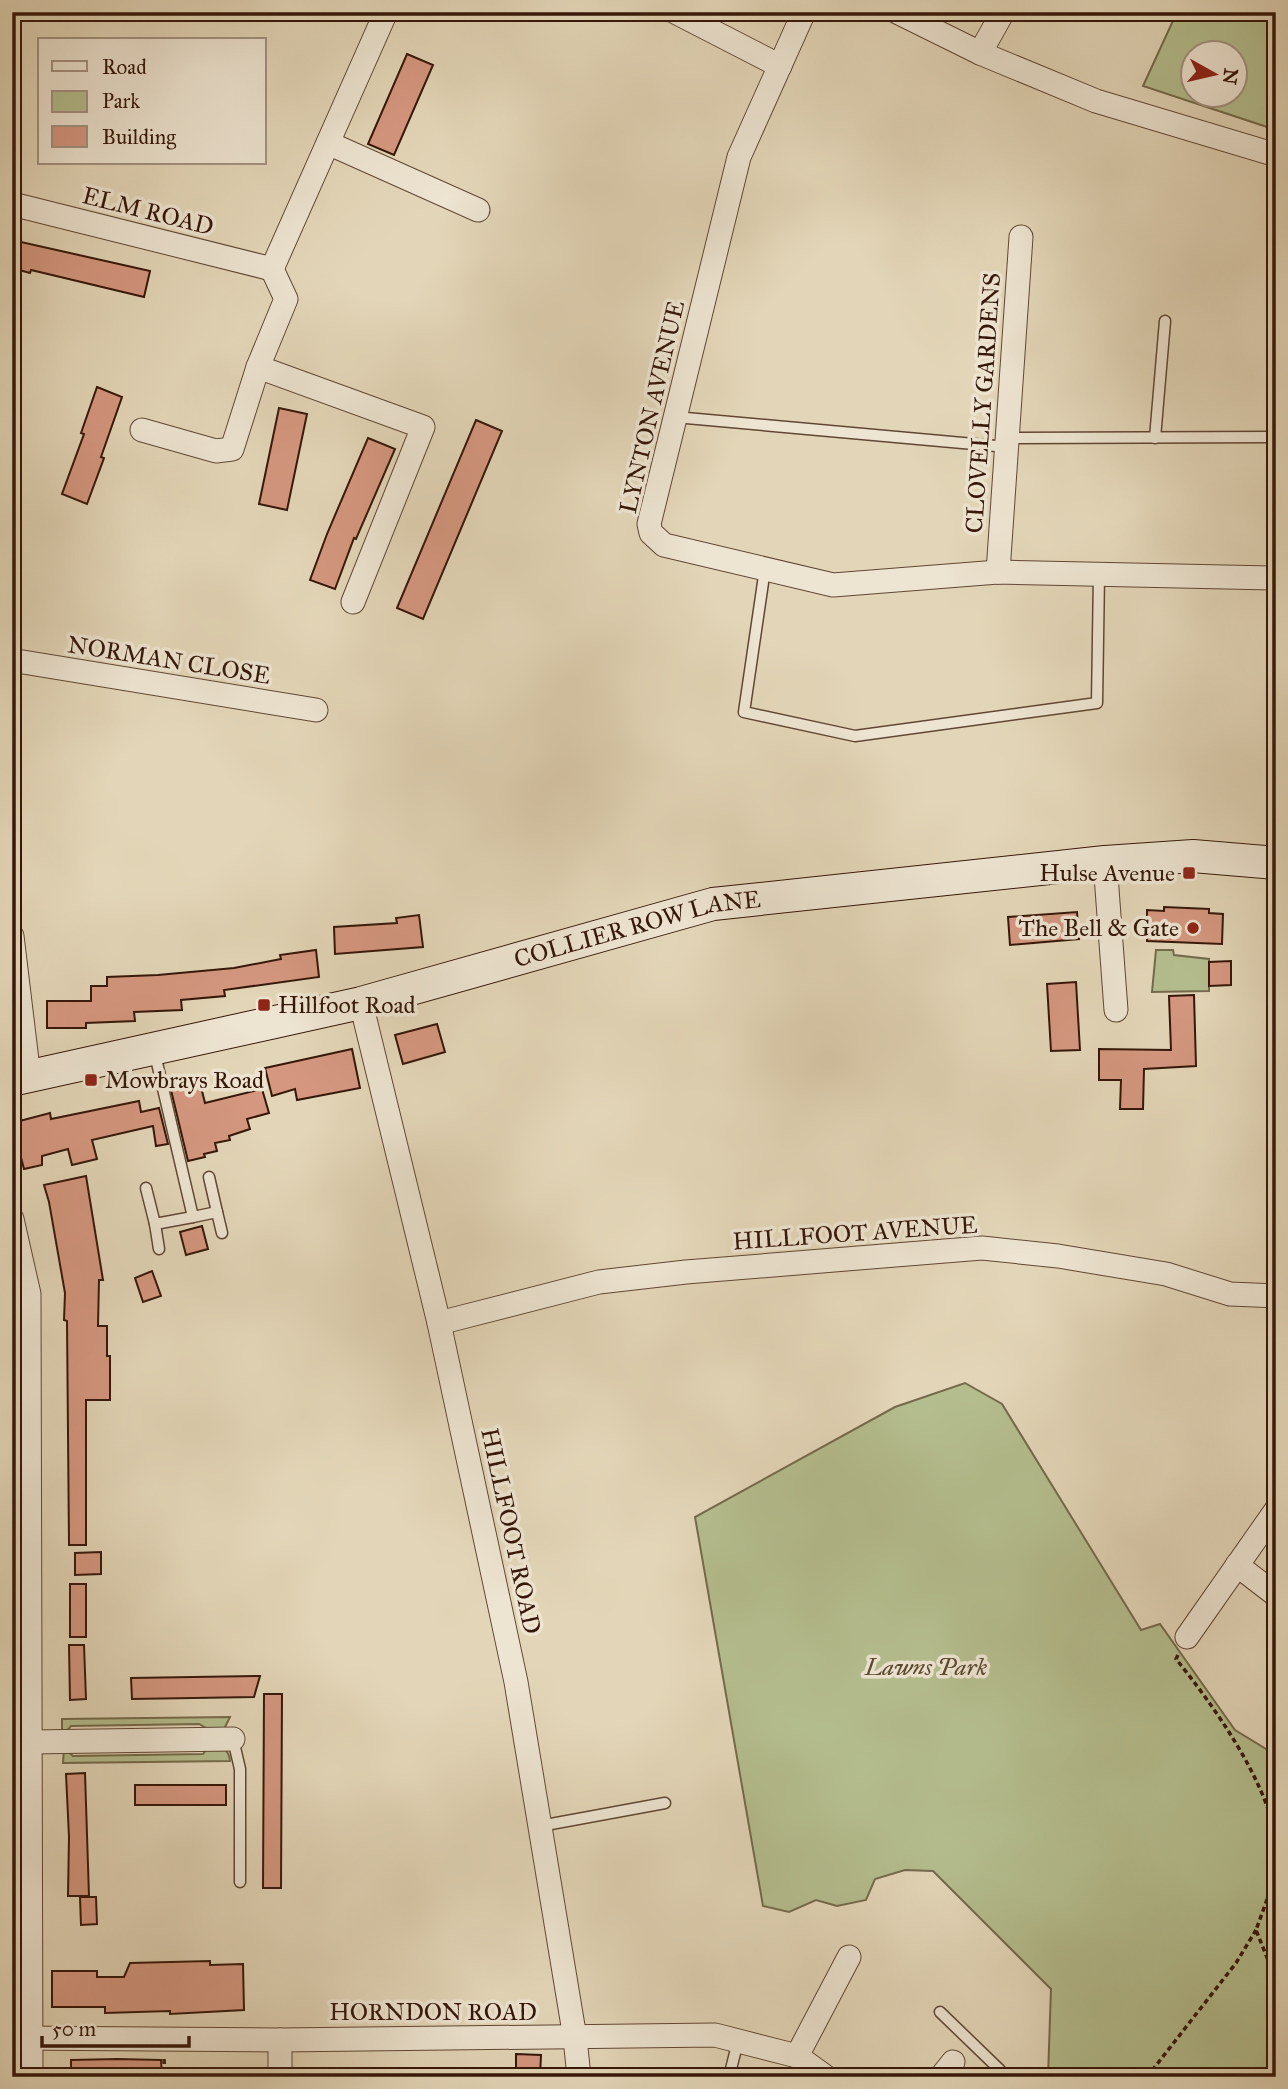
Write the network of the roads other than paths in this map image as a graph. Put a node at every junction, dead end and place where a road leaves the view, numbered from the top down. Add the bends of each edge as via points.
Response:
1 (386, 12) edge
2 (675, 12) edge
3 (804, 12) edge
4 (897, 12) edge
5 (1003, 12) edge
6 (980, 53) junction
7 (780, 66) junction
8 (328, 143) junction
9 (1276, 155) edge
10 (12, 204) edge
11 (478, 210) dead end
12 (1021, 237) dead end
13 (272, 269) junction
14 (1165, 321) dead end
15 (258, 367) junction
16 (675, 417) junction
17 (142, 430) dead end
18 (1276, 437) edge
19 (1155, 438) junction
20 (1007, 442) junction
21 (765, 569) junction
22 (998, 572) junction
23 (1099, 574) junction
24 (1276, 578) edge
25 (353, 602) dead end
26 (12, 662) edge
27 (316, 710) dead end
28 (1105, 862) junction
29 (1276, 863) edge
30 (12, 936) edge
31 (361, 1003) junction
32 (1116, 1010) dead end
33 (154, 1048) junction
34 (21, 1078) edge
35 (209, 1177) dead end
36 (146, 1188) dead end
37 (217, 1212) junction
38 (192, 1217) junction
39 (12, 1219) edge
40 (155, 1224) junction
41 (222, 1233) dead end
42 (159, 1249) dead end
43 (1276, 1296) edge
44 (439, 1323) junction
45 (1276, 1510) edge
46 (1237, 1565) junction
47 (1276, 1595) edge
48 (1186, 1637) road end
49 (21, 1654) edge
50 (233, 1739) joint
51 (31, 1742) junction
52 (665, 1803) dead end
53 (540, 1826) junction
54 (240, 1882) dead end
55 (22, 1914) edge
56 (849, 1957) dead end
57 (940, 2011) dead end
58 (22, 2038) edge
59 (575, 2038) junction
60 (280, 2040) junction
61 (738, 2041) junction
62 (971, 2041) junction
63 (797, 2056) junction
64 (947, 2069) edge
65 (1000, 2070) dead end
66 (31, 2077) edge
67 (280, 2077) edge
68 (579, 2077) edge
69 (729, 2077) edge
70 (826, 2077) edge

1 - 8 street
2 - 7 street
3 - 7 street, LYNTON AVENUE
4 - 6 street
5 - 6 street
6 - 9 street via 1096,101
7 - 16 street, LYNTON AVENUE via 739,157
8 - 11 street
8 - 13 street
10 - 13 street, ELM ROAD
12 - 20 street, CLOVELLY GARDENS
13 - 15 street via 286,299
14 - 19 lane
15 - 17 street via 232,449 216,451
15 - 25 street via 423,427
16 - 20 lane
16 - 21 street, LYNTON AVENUE via 649,524 651,533 664,545
18 - 19 lane
19 - 20 lane
20 - 22 street, CLOVELLY GARDENS
21 - 22 street, LYNTON AVENUE via 833,585
21 - 23 lane via 744,712 855,736 1097,703
22 - 23 street, LYNTON AVENUE
23 - 24 street, LYNTON AVENUE
26 - 27 street, NORMAN CLOSE
28 - 29 main road, COLLIER ROW LANE via 1193,856
28 - 31 main road, COLLIER ROW LANE via 713,904
28 - 32 street
30 - 34 street
31 - 33 main road, COLLIER ROW LANE
31 - 44 street, HILLFOOT ROAD
33 - 34 main road, COLLIER ROW LANE
33 - 38 lane
35 - 37 lane
36 - 40 lane
37 - 38 lane
37 - 41 lane
38 - 40 lane
39 - 49 street via 29,1294
40 - 42 lane
43 - 44 street, HILLFOOT AVENUE via 1230,1294 1166,1274 982,1248 599,1282
44 - 53 street, HILLFOOT ROAD via 516,1682
45 - 46 street
46 - 47 street
46 - 48 street
49 - 51 street
50 - 51 street
50 - 54 lane via 240,1769
51 - 55 street
52 - 53 lane
53 - 59 street, HILLFOOT ROAD
55 - 58 street
56 - 63 street
57 - 62 lane
58 - 60 street, HORNDON ROAD
58 - 66 street
59 - 60 street, HORNDON ROAD
59 - 61 street, HORNDON ROAD via 715,2035
59 - 68 street, HILLFOOT ROAD
60 - 67 street
61 - 63 street, HORNDON ROAD
61 - 69 lane
62 - 64 lane
62 - 65 lane
63 - 70 street, HORNDON ROAD

